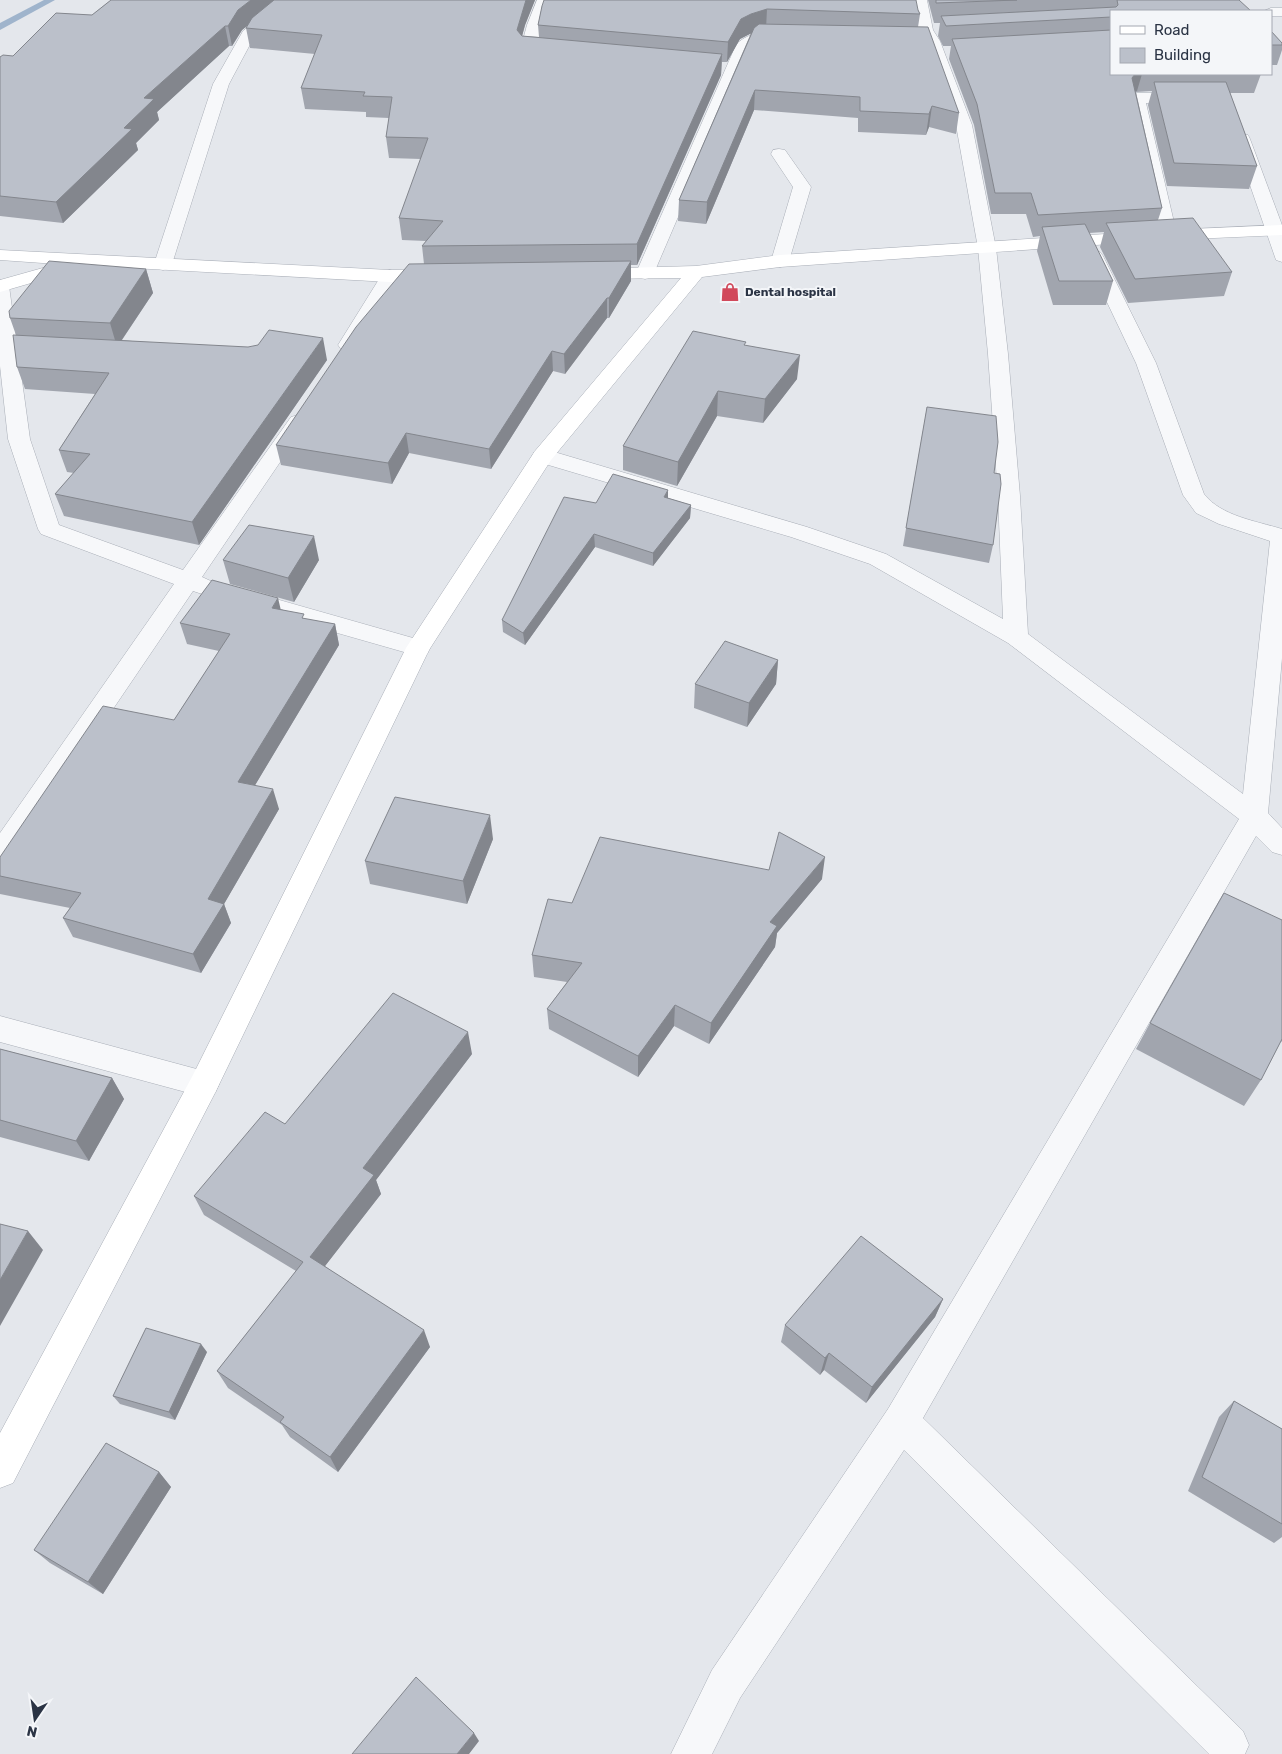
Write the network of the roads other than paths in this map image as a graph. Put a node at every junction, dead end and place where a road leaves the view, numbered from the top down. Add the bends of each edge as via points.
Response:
1 (292, 0) edge
2 (544, 0) edge
3 (920, 0) edge
4 (795, 37) edge
5 (930, 39) junction
6 (956, 52) edge
7 (567, 55) edge
8 (715, 68) edge
9 (735, 69) junction
10 (1200, 98) edge
11 (1237, 124) edge
12 (779, 154) dead end
13 (1279, 230) edge
14 (1168, 235) junction
15 (1086, 240) junction
16 (987, 248) junction
17 (0, 255) edge
18 (1282, 256) edge
19 (87, 261) junction
20 (780, 261) junction
21 (163, 264) junction
22 (696, 272) junction
23 (645, 273) junction
24 (576, 274) edge
25 (448, 275) edge
26 (390, 276) junction
27 (0, 286) edge
28 (337, 363) edge
29 (311, 402) edge
30 (543, 456) junction
31 (189, 582) junction
32 (1016, 637) junction
33 (418, 648) junction
34 (1254, 816) junction
35 (1282, 846) edge
36 (0, 854) edge
37 (0, 1029) edge
38 (204, 1084) junction
39 (901, 1422) junction
40 (0, 1470) edge
41 (1229, 1745) dead end
42 (691, 1754) edge

1 - 21 street via 248,34 221,84
2 - 7 street via 528,51
3 - 5 street
4 - 9 street via 752,39 744,45
5 - 6 street
5 - 16 street via 964,125
8 - 9 street
9 - 23 street
10 - 14 street via 1137,98
11 - 13 street
12 - 20 street via 802,187
13 - 14 street
13 - 18 street
14 - 15 street
15 - 16 street
15 - 34 street via 1146,363 1194,494 1204,508 1282,537
16 - 20 street
16 - 32 street via 1001,392
17 - 19 street
19 - 21 street
19 - 27 street
20 - 22 street
21 - 26 street
22 - 23 street
22 - 30 street
23 - 24 street
25 - 26 street
26 - 28 street
27 - 31 street via 17,350 19,439 49,529
29 - 31 street
30 - 32 street via 878,558
30 - 33 street
31 - 33 street
31 - 36 street
32 - 34 street
33 - 38 street
34 - 35 street
34 - 39 street
37 - 38 street
38 - 40 street
39 - 41 street
39 - 42 street via 726,1684

